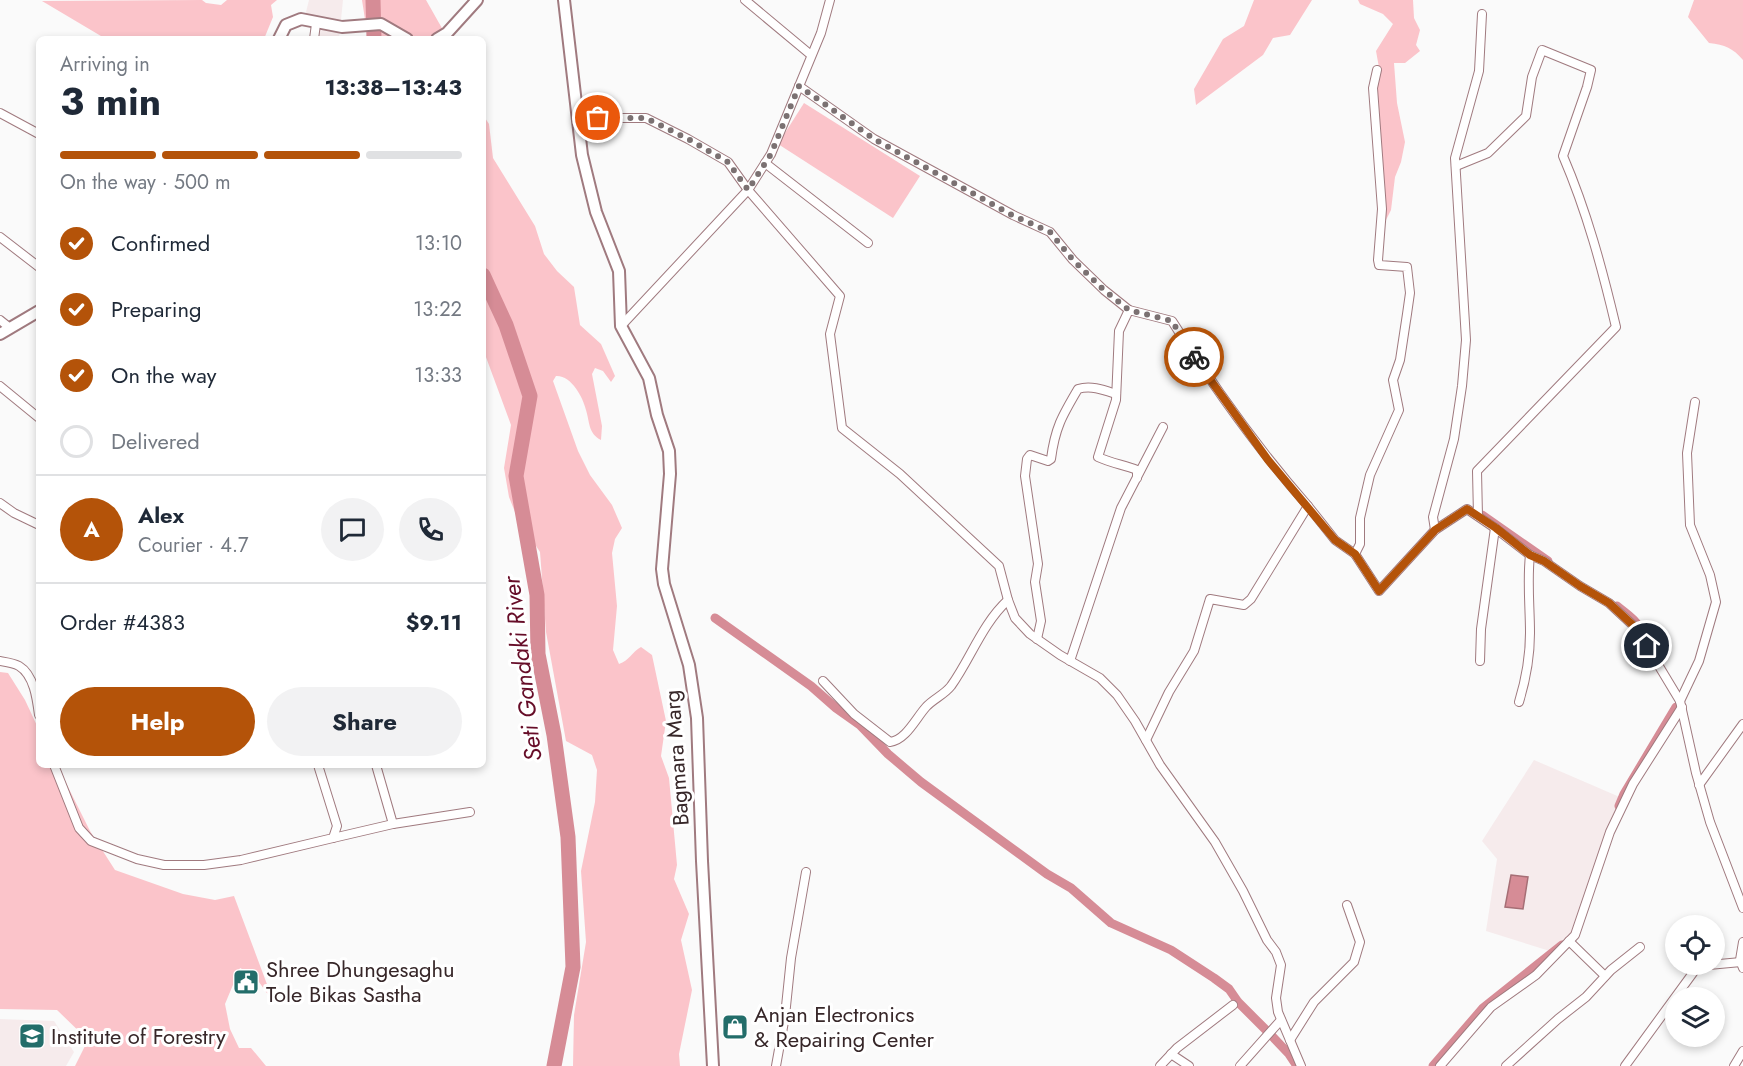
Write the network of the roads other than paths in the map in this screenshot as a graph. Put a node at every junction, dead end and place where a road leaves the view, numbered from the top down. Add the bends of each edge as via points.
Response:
1 (477, 0) edge
2 (564, 0) edge
3 (745, 0) edge
4 (830, 0) edge
5 (1482, 14) dead end
6 (316, 24) junction
7 (280, 36) edge
8 (314, 36) edge
9 (401, 36) edge
10 (442, 36) edge
11 (811, 55) junction
12 (1377, 70) dead end
13 (799, 86) junction
14 (0, 113) edge
15 (576, 118) junction
16 (36, 133) edge
17 (765, 163) junction
18 (1456, 166) junction
19 (748, 190) junction
20 (0, 237) edge
21 (868, 243) dead end
22 (36, 265) edge
23 (1129, 310) junction
24 (36, 313) edge
25 (0, 320) edge
26 (621, 326) junction
27 (10, 328) junction
28 (0, 334) edge
29 (0, 386) edge
30 (1116, 394) junction
31 (1695, 402) dead end
32 (36, 416) edge
33 (1163, 427) dead end
34 (1137, 478) junction
35 (0, 503) edge
36 (1308, 506) junction
37 (1478, 516) junction
38 (36, 524) edge
39 (1496, 528) junction
40 (1435, 530) junction
41 (1355, 554) junction
42 (1530, 555) junction
43 (1008, 600) junction
44 (1037, 639) junction
45 (0, 660) edge
46 (1070, 661) junction
47 (1480, 661) dead end
48 (824, 681) dead end
49 (36, 693) edge
50 (1519, 702) dead end
51 (1681, 704) junction
52 (1743, 724) edge
53 (1146, 741) junction
54 (55, 768) edge
55 (319, 768) edge
56 (377, 768) edge
57 (1699, 785) junction
58 (470, 812) dead end
59 (393, 824) junction
60 (333, 838) junction
61 (806, 872) dead end
62 (1347, 905) dead end
63 (1743, 908) edge
64 (1569, 941) junction
65 (1743, 942) edge
66 (1640, 947) dead end
67 (1742, 965) edge
68 (1605, 976) junction
69 (1233, 1005) dead end
70 (1281, 1020) junction
71 (1290, 1041) junction
72 (1743, 1051) edge
73 (1171, 1054) junction
74 (713, 1066) edge
75 (776, 1066) edge
76 (1160, 1066) edge
77 (1188, 1066) edge
78 (1240, 1066) edge
79 (1301, 1066) edge
80 (1440, 1066) edge
81 (1507, 1066) edge
82 (1625, 1066) edge
83 (1734, 1066) edge

1 - 10 main road
2 - 15 main road, Bagmara Marg
3 - 11 street
4 - 11 street
5 - 18 street via 1479,71
6 - 7 main road via 301,19 293,21
6 - 8 street
6 - 9 main road via 381,24
11 - 13 street
12 - 41 street via 1373,88 1383,209 1378,260 1379,266 1407,267 1410,293 1400,360 1393,380 1399,410 1370,476 1360,518 1360,544
13 - 17 street
13 - 23 street via 874,139 1050,232 1073,260
14 - 16 street
15 - 19 street via 646,118 728,162
15 - 26 main road, Bagmara Marg via 596,212 619,271
17 - 19 street
17 - 21 street
18 - 37 street via 1488,153 1526,116 1532,77 1542,50 1591,70 1563,156 1599,254 1616,327 1477,471
18 - 40 street via 1466,340 1454,439 1433,517
19 - 26 street
19 - 43 street via 840,296 830,334 842,428 900,474 999,566
20 - 22 street
23 - 30 street via 1119,331
23 - 36 street via 1172,321 1247,433
24 - 27 main road
25 - 27 street
26 - 74 main road, Bagmara Marg via 649,378 669,451 662,569 689,664 698,718
27 - 28 main road
29 - 32 street
30 - 34 street via 1098,457 1137,470
30 - 44 street via 1098,388 1078,389 1058,425 1052,459 1030,455 1027,459 1025,476 1038,564 1035,582 1041,621
31 - 51 street via 1687,453 1690,525 1716,602 1699,661
33 - 34 street
34 - 46 street via 1121,508
35 - 38 street
36 - 41 street via 1335,540
36 - 53 street via 1244,606 1210,599 1194,651
37 - 39 street
37 - 40 street via 1467,509
39 - 42 street
39 - 47 street via 1480,629
40 - 41 street via 1379,591
42 - 50 street via 1527,674
42 - 51 street via 1609,603 1636,628
43 - 44 street via 1015,618
43 - 48 street via 994,612 946,692 926,706 897,741 890,742 854,714
44 - 46 street
45 - 49 street via 20,667
46 - 53 street via 1100,678 1117,695
51 - 57 street
51 - 64 street via 1633,784 1610,832 1575,935
52 - 57 street
53 - 70 street via 1215,842 1276,952 1281,965 1276,998
54 - 60 street via 79,828 91,841 137,859 164,865 204,865
55 - 60 street via 337,826
56 - 59 street
57 - 63 street
58 - 59 street
59 - 60 street
61 - 75 street
62 - 71 street via 1360,942 1354,962 1314,1002
64 - 68 street
64 - 80 street via 1536,975 1491,1007
65 - 67 street
66 - 68 street
67 - 82 street via 1698,966
68 - 81 street
69 - 73 street
70 - 71 street
70 - 78 street
71 - 79 street
72 - 83 street
73 - 76 street
73 - 77 street

